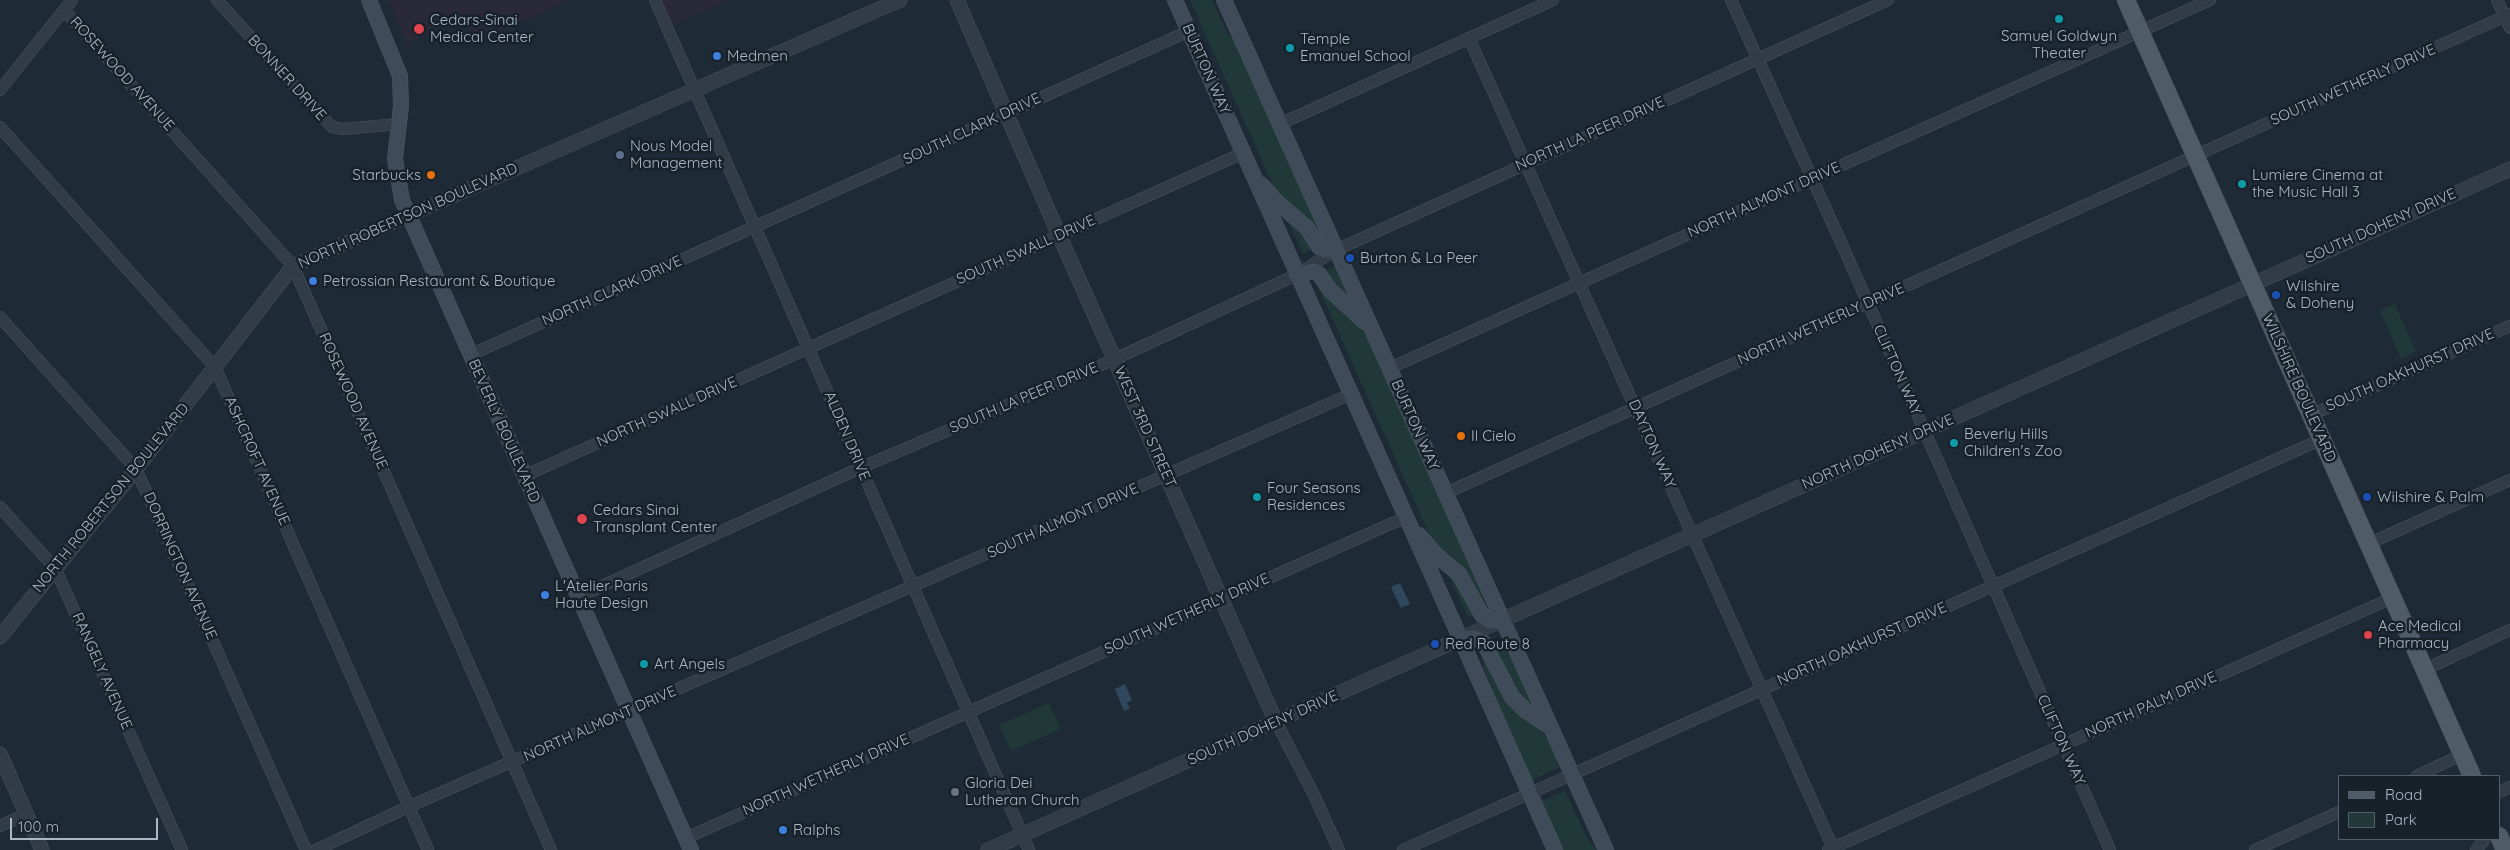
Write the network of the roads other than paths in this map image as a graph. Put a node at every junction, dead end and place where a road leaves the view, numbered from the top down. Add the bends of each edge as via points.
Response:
1 (72, 0) edge
2 (217, 0) edge
3 (369, 0) edge
4 (653, 0) edge
5 (900, 0) edge
6 (957, 0) edge
7 (1175, 0) edge
8 (1553, 0) edge
9 (1731, 0) edge
10 (1888, 0) edge
11 (2126, 0) edge
12 (2210, 0) edge
13 (2497, 0) edge
14 (1228, 1) edge
15 (64, 10) junction
16 (2507, 15) edge
17 (2510, 28) edge
18 (1189, 31) junction
19 (2140, 31) junction
20 (1469, 38) junction
21 (1758, 60) junction
22 (0, 90) edge
23 (694, 90) junction
24 (1007, 114) junction
25 (399, 124) junction
26 (1280, 124) junction
27 (0, 127) edge
28 (1243, 153) junction
29 (2196, 156) junction
30 (1526, 163) junction
31 (2510, 169) edge
32 (1253, 175) junction
33 (1812, 178) junction
34 (408, 215) junction
35 (755, 228) junction
36 (1059, 235) junction
37 (1336, 250) junction
38 (293, 266) junction
39 (1296, 275) junction
40 (1581, 282) junction
41 (2253, 284) junction
42 (1867, 304) junction
43 (0, 317) edge
44 (2510, 326) edge
45 (1373, 331) junction
46 (809, 348) junction
47 (470, 355) junction
48 (1114, 359) junction
49 (215, 366) junction
50 (1390, 368) junction
51 (1351, 394) junction
52 (1635, 408) junction
53 (2311, 415) junction
54 (1924, 431) junction
55 (2322, 439) junction
56 (860, 468) junction
57 (136, 469) junction
58 (524, 476) junction
59 (1166, 476) junction
60 (2510, 480) edge
61 (1446, 493) junction
62 (0, 507) edge
63 (1408, 520) junction
64 (1693, 534) junction
65 (2368, 544) junction
66 (55, 568) junction
67 (1993, 586) junction
68 (912, 587) junction
69 (578, 597) junction
70 (2392, 598) junction
71 (1221, 599) junction
72 (1503, 621) junction
73 (2510, 630) edge
74 (0, 638) edge
75 (1460, 639) junction
76 (2426, 670) junction
77 (1762, 689) junction
78 (629, 711) junction
79 (967, 711) junction
80 (1276, 722) junction
81 (1550, 727) junction
82 (2063, 745) junction
83 (0, 754) edge
84 (2463, 754) junction
85 (513, 762) junction
86 (1572, 774) junction
87 (2419, 775) edge
88 (2472, 775) edge
89 (1530, 793) junction
90 (408, 807) junction
91 (2338, 812) edge
92 (26, 814) junction
93 (0, 826) edge
94 (1022, 835) junction
95 (2500, 838) edge
96 (2484, 840) edge
97 (688, 844) edge
98 (1832, 849) edge
99 (42, 850) edge
100 (182, 850) edge
101 (306, 850) edge
102 (316, 850) edge
103 (428, 850) edge
104 (551, 850) edge
105 (988, 850) edge
106 (1029, 850) edge
107 (1339, 850) edge
108 (1403, 850) edge
109 (1555, 850) edge
110 (1606, 850) edge
111 (2110, 850) edge
112 (2255, 850) edge
113 (2476, 850) edge
114 (2505, 850) edge

1 - 15 street
2 - 25 street, BONNER DRIVE via 332,127
3 - 25 main road, BEVERLY BOULEVARD via 399,70
4 - 23 street, ALDEN DRIVE
5 - 23 street, NORTH ROBERTSON BOULEVARD
6 - 24 street, WEST 3RD STREET
7 - 18 main road, BURTON WAY
8 - 20 street
9 - 21 street, CLIFTON WAY
10 - 21 street, NORTH LA PEER DRIVE
11 - 19 main road, WILSHIRE BOULEVARD
12 - 19 street
13 - 16 street
14 - 26 main road, BURTON WAY
15 - 22 street
15 - 38 street, ROSEWOOD AVENUE
16 - 17 street
16 - 29 street, SOUTH WETHERLY DRIVE
18 - 24 street, SOUTH CLARK DRIVE
18 - 28 main road, BURTON WAY
19 - 29 main road, WILSHIRE BOULEVARD
19 - 33 street, NORTH ALMONT DRIVE
20 - 26 street
20 - 30 street, DAYTON WAY
21 - 30 street, NORTH LA PEER DRIVE
21 - 33 street, CLIFTON WAY
23 - 34 street, NORTH ROBERTSON BOULEVARD
23 - 35 street, ALDEN DRIVE
24 - 35 street, SOUTH CLARK DRIVE
24 - 36 street, WEST 3RD STREET
25 - 34 main road, BEVERLY BOULEVARD via 396,172
26 - 37 main road, BURTON WAY
27 - 49 street, ASHCROFT AVENUE
28 - 32 main road, BURTON WAY
28 - 36 street, SOUTH SWALL DRIVE
29 - 41 main road, WILSHIRE BOULEVARD
29 - 42 street, NORTH WETHERLY DRIVE
30 - 37 street, NORTH LA PEER DRIVE
30 - 40 street, DAYTON WAY
31 - 41 street, SOUTH DOHENY DRIVE
32 - 37 main road via 1307,228 1319,247
32 - 39 main road, BURTON WAY
33 - 40 street, NORTH ALMONT DRIVE
33 - 42 street, CLIFTON WAY
34 - 38 street, NORTH ROBERTSON BOULEVARD
34 - 47 main road, BEVERLY BOULEVARD
35 - 46 street, ALDEN DRIVE
35 - 47 street, NORTH CLARK DRIVE
36 - 46 street, SOUTH SWALL DRIVE
36 - 48 street, WEST 3RD STREET
37 - 39 street, NORTH LA PEER DRIVE
37 - 45 main road, BURTON WAY
38 - 49 street, NORTH ROBERTSON BOULEVARD
38 - 85 street, ROSEWOOD AVENUE
39 - 45 main road via 1314,271 1319,274 1330,290 1357,312
39 - 48 street, SOUTH LA PEER DRIVE
39 - 51 main road, BURTON WAY
40 - 50 street, NORTH ALMONT DRIVE
40 - 52 street, DAYTON WAY
41 - 53 main road, WILSHIRE BOULEVARD
41 - 54 street, NORTH DOHENY DRIVE
42 - 52 street, NORTH WETHERLY DRIVE
42 - 54 street, CLIFTON WAY
43 - 57 street, DORRINGTON AVENUE
44 - 53 street, SOUTH OAKHURST DRIVE
45 - 50 main road, BURTON WAY
46 - 56 street, ALDEN DRIVE
46 - 58 street, NORTH SWALL DRIVE
47 - 58 main road, BEVERLY BOULEVARD
48 - 56 street, SOUTH LA PEER DRIVE
48 - 59 street, WEST 3RD STREET
49 - 57 street, NORTH ROBERTSON BOULEVARD
49 - 90 street, ASHCROFT AVENUE
50 - 61 main road, BURTON WAY
51 - 59 street, SOUTH ALMONT DRIVE
51 - 63 main road, BURTON WAY
52 - 61 street, NORTH WETHERLY DRIVE
52 - 64 street, DAYTON WAY
53 - 55 main road, WILSHIRE BOULEVARD
54 - 64 street, NORTH DOHENY DRIVE
54 - 67 street, CLIFTON WAY
55 - 65 main road, WILSHIRE BOULEVARD
55 - 67 street, NORTH OAKHURST DRIVE
56 - 68 street, ALDEN DRIVE
56 - 69 street
57 - 66 street, NORTH ROBERTSON BOULEVARD
57 - 101 street, DORRINGTON AVENUE
58 - 69 main road, BEVERLY BOULEVARD
59 - 68 street, SOUTH ALMONT DRIVE
59 - 71 street, WEST 3RD STREET
60 - 65 street
61 - 72 main road, BURTON WAY
62 - 66 street, RANGELY AVENUE
63 - 71 street, SOUTH WETHERLY DRIVE
63 - 72 main road via 1436,555 1459,574 1482,615 1490,621
63 - 75 main road, BURTON WAY
64 - 72 street, NORTH DOHENY DRIVE
64 - 77 street, DAYTON WAY
65 - 70 main road, WILSHIRE BOULEVARD
66 - 74 street, NORTH ROBERTSON BOULEVARD
66 - 100 street, RANGELY AVENUE
67 - 77 street, NORTH OAKHURST DRIVE
67 - 82 street, CLIFTON WAY
68 - 78 street, NORTH ALMONT DRIVE
68 - 79 street, ALDEN DRIVE
69 - 78 main road, BEVERLY BOULEVARD
70 - 76 main road, WILSHIRE BOULEVARD
70 - 82 street, NORTH PALM DRIVE
71 - 79 street, SOUTH WETHERLY DRIVE
71 - 80 street, WEST 3RD STREET
72 - 75 street, SOUTH DOHENY DRIVE
72 - 81 main road, BURTON WAY
73 - 76 street
75 - 80 street, SOUTH DOHENY DRIVE
75 - 81 main road via 1474,638 1484,644 1512,697
75 - 89 main road, BURTON WAY
76 - 84 main road, WILSHIRE BOULEVARD
77 - 86 street, NORTH OAKHURST DRIVE
77 - 98 street, DAYTON WAY
78 - 85 street, NORTH ALMONT DRIVE
78 - 97 main road, BEVERLY BOULEVARD
79 - 94 street, ALDEN DRIVE
79 - 97 street, NORTH WETHERLY DRIVE
80 - 94 street, SOUTH DOHENY DRIVE
80 - 107 street, WEST 3RD STREET
81 - 86 main road, BURTON WAY
82 - 98 street, NORTH PALM DRIVE
82 - 111 street, CLIFTON WAY
83 - 92 street
84 - 87 street
84 - 88 main road, WILSHIRE BOULEVARD
85 - 90 street, NORTH ALMONT DRIVE
85 - 104 street, ROSEWOOD AVENUE
86 - 89 street, NORTH OAKHURST DRIVE
86 - 110 main road, BURTON WAY
89 - 108 street, NORTH OAKHURST DRIVE
89 - 109 main road, BURTON WAY
90 - 102 street, NORTH ALMONT DRIVE
90 - 103 street, ASHCROFT AVENUE
91 - 112 street
92 - 93 street
92 - 99 street
94 - 105 street
94 - 106 street, ALDEN DRIVE
95 - 114 main road
96 - 113 street

